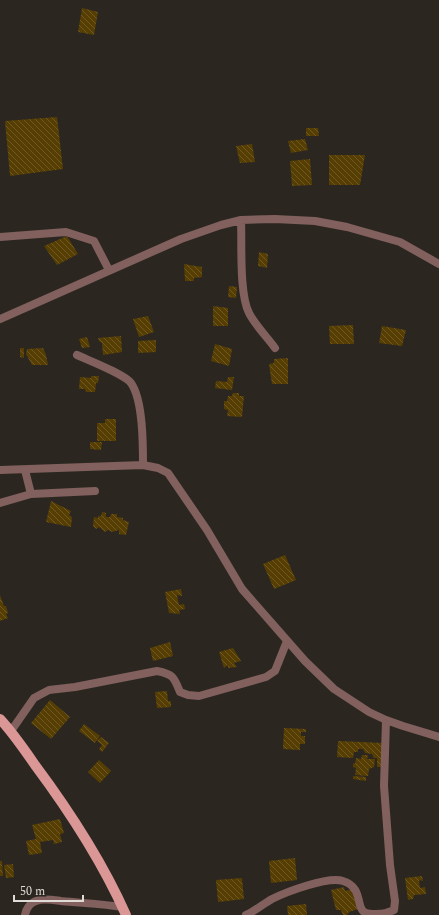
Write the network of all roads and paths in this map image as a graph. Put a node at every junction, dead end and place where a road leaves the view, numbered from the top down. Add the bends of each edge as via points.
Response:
1 (241, 220) junction
2 (0, 237) edge
3 (439, 264) edge
4 (109, 270) junction
5 (0, 319) edge
6 (275, 348) dead end
7 (78, 355) dead end
8 (144, 464) junction
9 (0, 470) edge
10 (25, 470) junction
11 (95, 491) dead end
12 (31, 494) junction
13 (0, 502) edge
14 (287, 641) junction
15 (0, 719) edge
16 (386, 720) junction
17 (11, 731) junction
18 (439, 737) edge
19 (125, 911) edge
20 (25, 915) edge
21 (246, 915) edge

1 - 3 street via 315,221 400,242
1 - 4 street via 180,239
1 - 6 street via 242,278 246,304 249,314
2 - 4 street via 66,232 94,241
4 - 5 street
7 - 8 street via 131,383 140,409
8 - 10 street
8 - 14 street via 168,473 207,530 242,589
9 - 10 street
10 - 12 street
11 - 12 street
12 - 13 street
14 - 16 street via 334,689
14 - 17 street via 275,670 266,677 199,696 180,692 175,679 169,673 157,671 74,688 49,690 34,698
15 - 17 main road
16 - 18 street
16 - 21 street via 384,786 394,910 385,914 364,912 356,890 336,879 288,892
17 - 19 main road via 61,799
19 - 20 street via 104,904 46,900 31,904

